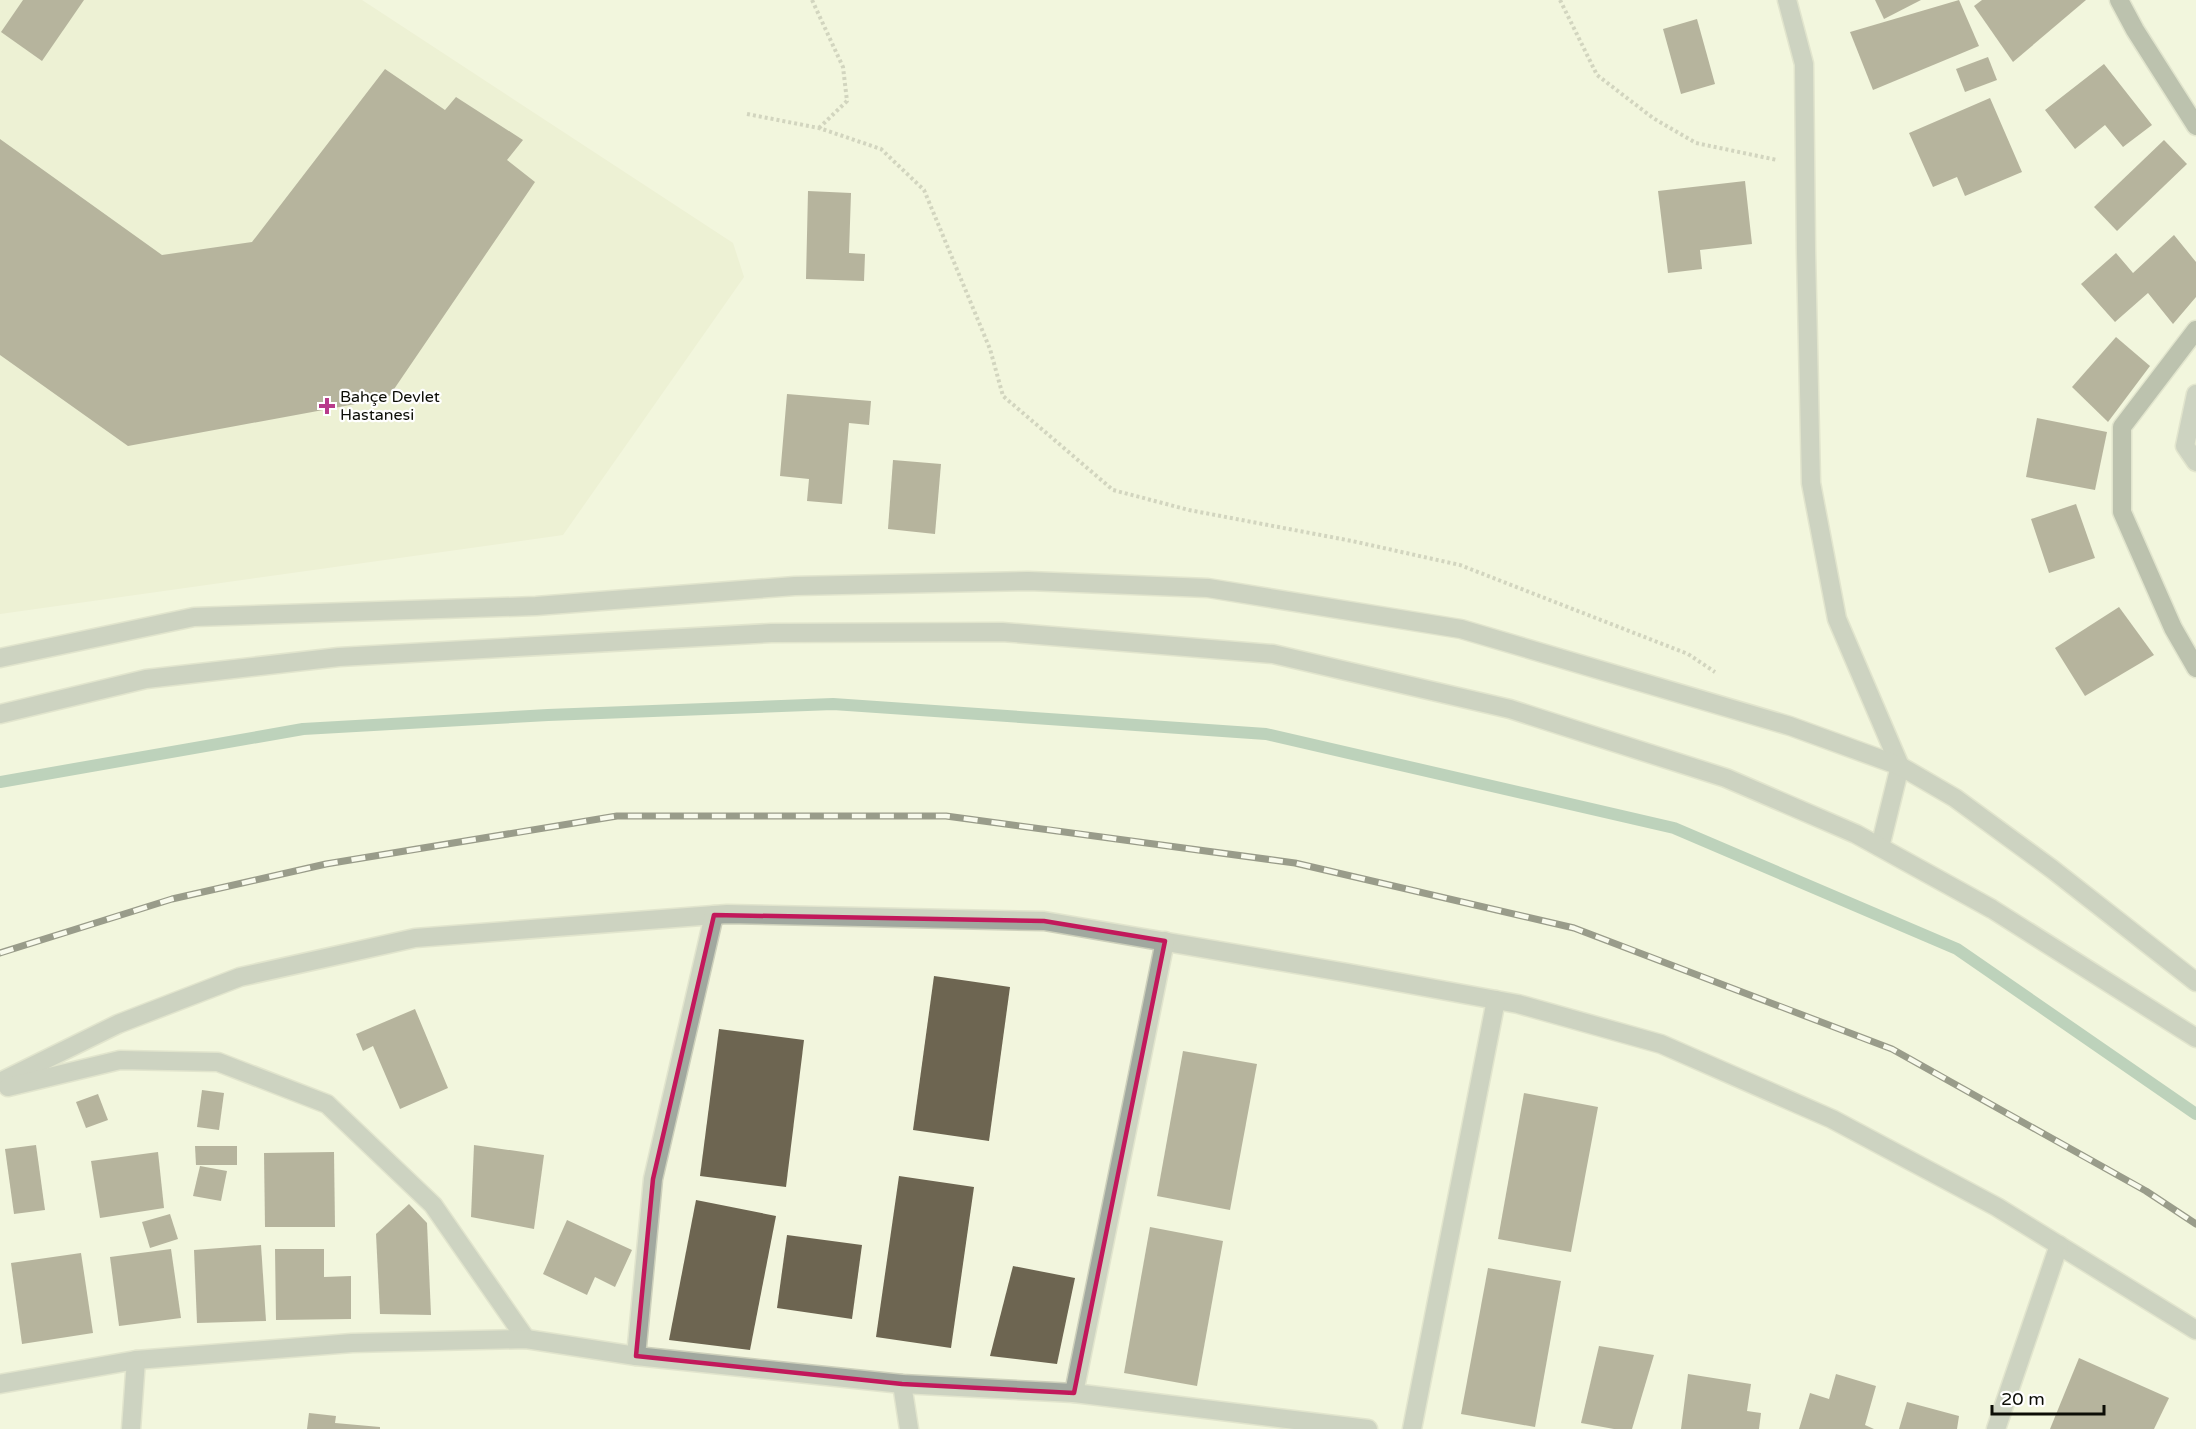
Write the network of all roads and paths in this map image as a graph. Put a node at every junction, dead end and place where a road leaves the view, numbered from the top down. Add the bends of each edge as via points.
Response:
1 (812, 0) edge
2 (1560, 0) edge
3 (1787, 0) edge
4 (2120, 0) edge
5 (747, 114) dead end
6 (2196, 126) edge
7 (819, 128) junction
8 (1804, 166) junction
9 (2196, 330) edge
10 (2196, 394) edge
11 (2196, 462) edge
12 (0, 658) edge
13 (2196, 668) edge
14 (1725, 707) junction
15 (0, 714) edge
16 (1900, 766) junction
17 (1880, 847) junction
18 (714, 915) junction
19 (1164, 941) junction
20 (2196, 982) edge
21 (1496, 1000) junction
22 (2196, 1038) edge
23 (0, 1082) edge
24 (0, 1088) edge
25 (2059, 1245) junction
26 (2196, 1330) edge
27 (526, 1340) junction
28 (636, 1356) junction
29 (136, 1360) junction
30 (0, 1384) edge
31 (902, 1384) junction
32 (1074, 1393) junction
33 (131, 1429) edge
34 (909, 1429) edge
35 (1368, 1429) edge
36 (1412, 1429) edge
37 (1996, 1429) edge

1 - 7 path via 843,66 847,101
2 - 8 path via 1597,75 1653,118 1696,143
3 - 8 street via 1804,64
4 - 6 street
5 - 7 path
7 - 14 path via 881,149 924,190 990,349 1003,396 1113,490 1189,510 1460,565 1688,654 1718,674
8 - 16 street via 1811,483 1838,619
9 - 13 street via 2122,427 2122,512 2173,628
10 - 11 street via 2185,446
12 - 14 street via 194,617 536,606 795,586 1028,580 1208,588 1461,629
14 - 16 street
15 - 17 street via 147,679 339,657 771,633 1002,632 1273,654 1510,710 1726,778
16 - 17 street
16 - 20 street via 1955,798 2052,868
17 - 22 street via 1992,909
18 - 19 street via 1044,921
18 - 23 street via 415,938 240,977 118,1024
18 - 28 street via 653,1179
19 - 21 street
19 - 32 street
21 - 25 street via 1661,1044 1832,1119 1997,1207
21 - 36 street
24 - 27 street via 120,1060 218,1062 327,1104 433,1205
25 - 26 street
25 - 37 street
27 - 28 street
27 - 29 street via 352,1343
28 - 31 street
29 - 30 street
29 - 33 street
31 - 32 street
31 - 34 street
32 - 35 street

